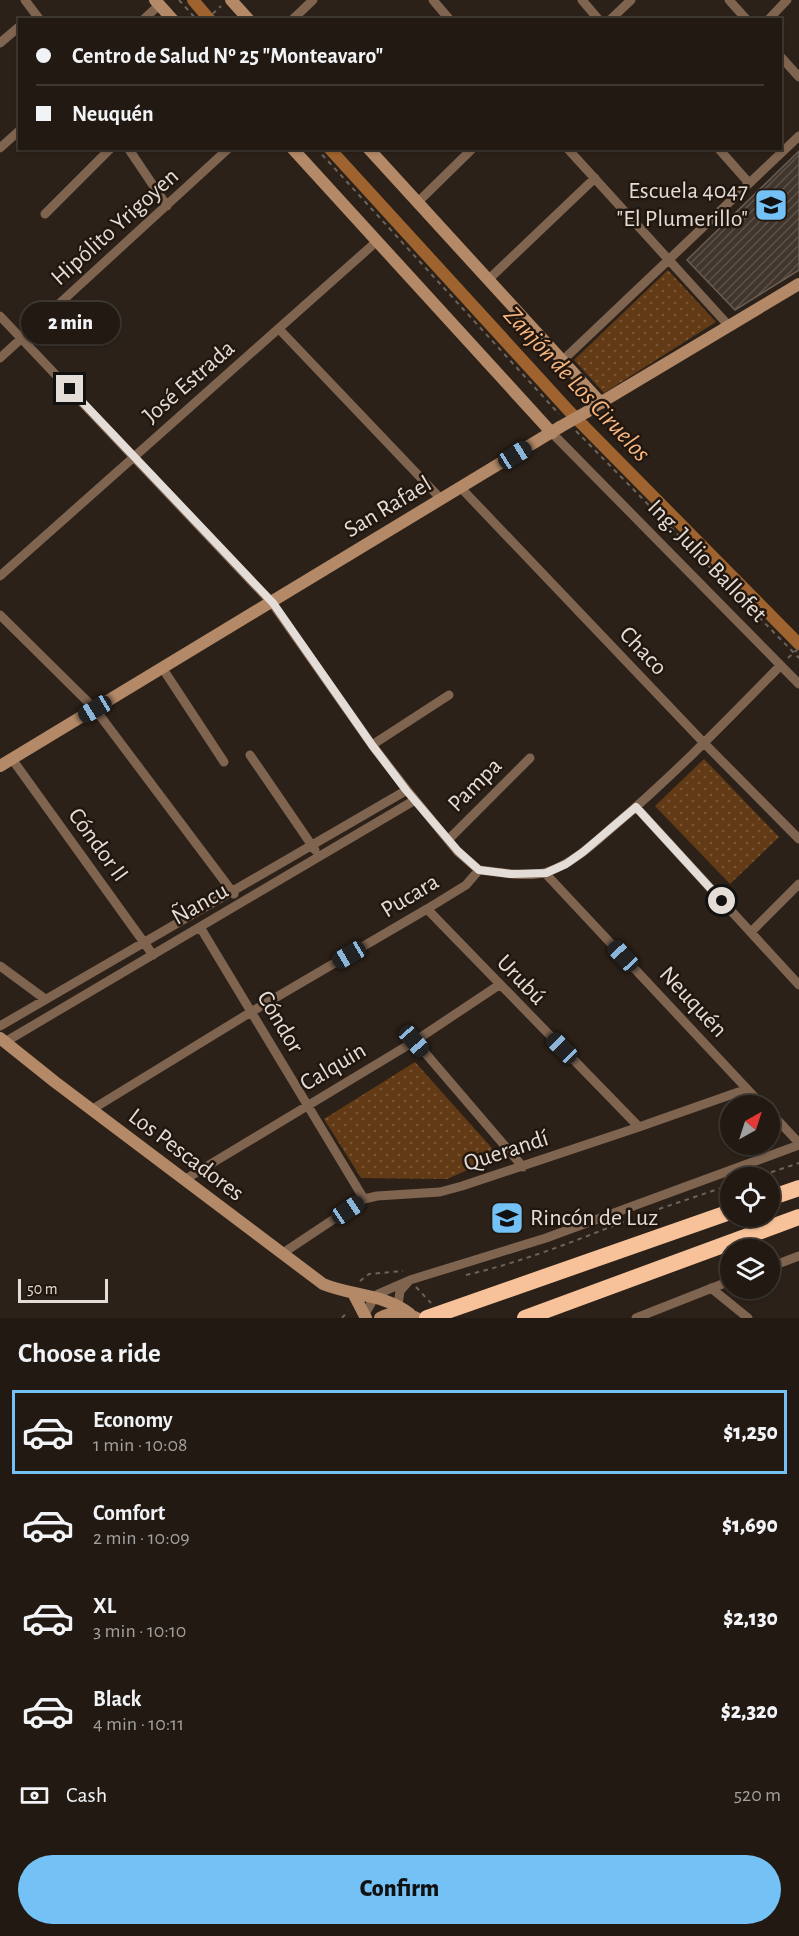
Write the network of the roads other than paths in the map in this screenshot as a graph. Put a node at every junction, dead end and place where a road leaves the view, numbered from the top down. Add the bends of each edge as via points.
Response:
1 (25, 0) edge
2 (231, 0) edge
3 (313, 0) edge
4 (433, 0) edge
5 (582, 0) edge
6 (631, 0) edge
7 (729, 0) edge
8 (787, 0) edge
9 (157, 3) edge
10 (37, 16) edge
11 (145, 18) edge
12 (171, 18) edge
13 (247, 18) edge
14 (294, 18) edge
15 (448, 18) edge
16 (597, 18) edge
17 (612, 18) edge
18 (745, 18) edge
19 (770, 18) edge
20 (18, 28) edge
21 (0, 44) edge
22 (782, 58) edge
23 (799, 76) edge
24 (18, 132) edge
25 (799, 136) edge
26 (0, 148) edge
27 (109, 150) edge
28 (129, 150) edge
29 (227, 150) edge
30 (294, 150) edge
31 (370, 150) edge
32 (471, 150) edge
33 (569, 150) edge
34 (720, 150) edge
35 (595, 178) junction
36 (749, 183) junction
37 (417, 202) junction
38 (167, 206) junction
39 (45, 214) dead end
40 (376, 242) junction
41 (669, 260) junction
42 (489, 279) junction
43 (799, 284) edge
44 (0, 316) edge
45 (729, 326) junction
46 (279, 329) junction
47 (22, 338) junction
48 (0, 358) edge
49 (562, 361) junction
50 (597, 406) junction
51 (560, 425) junction
52 (135, 456) junction
53 (461, 488) junction
54 (441, 499) junction
55 (0, 576) edge
56 (273, 603) junction
57 (0, 615) edge
58 (780, 666) junction
59 (163, 669) junction
60 (799, 684) edge
61 (449, 695) dead end
62 (95, 709) junction
63 (704, 743) junction
64 (372, 745) junction
65 (250, 755) dead end
66 (530, 758) dead end
67 (12, 759) junction
68 (224, 762) dead end
69 (0, 766) edge
70 (406, 790) junction
71 (415, 800) junction
72 (636, 807) junction
73 (799, 839) edge
74 (448, 840) junction
75 (311, 845) junction
76 (319, 857) junction
77 (479, 870) junction
78 (546, 873) junction
79 (799, 884) edge
80 (232, 891) junction
81 (241, 903) junction
82 (427, 909) junction
83 (200, 927) junction
84 (751, 932) junction
85 (144, 942) junction
86 (153, 955) junction
87 (0, 966) edge
88 (499, 985) junction
89 (799, 985) edge
90 (45, 999) junction
91 (251, 1012) junction
92 (0, 1026) edge
93 (2, 1040) edge
94 (414, 1041) junction
95 (747, 1089) junction
96 (753, 1095) edge
97 (307, 1105) junction
98 (91, 1110) junction
99 (780, 1123) edge
100 (639, 1128) junction
101 (799, 1144) edge
102 (523, 1167) junction
103 (184, 1180) junction
104 (799, 1188) edge
105 (780, 1195) edge
106 (364, 1199) junction
107 (720, 1215) edge
108 (799, 1217) edge
109 (283, 1253) junction
110 (799, 1256) edge
111 (780, 1263) edge
112 (410, 1280) junction
113 (720, 1285) edge
114 (711, 1288) junction
115 (353, 1293) junction
116 (374, 1298) junction
117 (398, 1305) junction
118 (366, 1316) edge
119 (413, 1316) edge
120 (380, 1318) edge
121 (427, 1318) edge
122 (525, 1318) edge
123 (636, 1318) edge
124 (748, 1318) edge

1 - 10 street
2 - 13 street
3 - 14 street
4 - 15 street
5 - 16 street
6 - 17 street
7 - 18 street
8 - 19 street
9 - 11 street
9 - 12 street
20 - 21 street
22 - 23 street
24 - 26 street
25 - 36 street
27 - 39 street
28 - 38 street
29 - 38 street, Hipólito Yrigoyen
30 - 40 street, Ing. Julio Ballofet
31 - 37 street
32 - 37 street
33 - 35 street
34 - 36 street
35 - 41 street
35 - 42 street
36 - 41 street
37 - 42 street
38 - 47 street, Hipólito Yrigoyen
40 - 46 street, José Estrada
40 - 51 street, Ing. Julio Ballofet
41 - 45 street
41 - 49 street
42 - 49 street
43 - 45 street, San Rafael
44 - 47 street
45 - 50 street, San Rafael
46 - 52 street, José Estrada
46 - 54 street
47 - 48 street, Hipólito Yrigoyen
47 - 52 street
49 - 50 street
50 - 51 street, San Rafael, bridge
51 - 53 street, San Rafael
51 - 58 street, Ing. Julio Ballofet
52 - 55 street, José Estrada
52 - 56 street
53 - 54 street, San Rafael
53 - 63 street, Chaco
54 - 56 street, San Rafael
56 - 59 street, San Rafael
56 - 64 street
57 - 62 street
58 - 60 street, Ing. Julio Ballofet
58 - 63 street
59 - 62 street, San Rafael
59 - 68 street
61 - 64 street
62 - 67 street, San Rafael
62 - 80 street
63 - 72 street
63 - 73 street, Chaco
64 - 70 street
65 - 75 street
66 - 74 street, Pampa
67 - 69 street, San Rafael
67 - 85 street, Cóndor II
70 - 71 street
70 - 75 street, Ñancu
71 - 74 street
71 - 76 street, Ñancu
72 - 78 street via 583,852
72 - 84 street
74 - 77 street
75 - 76 street
75 - 80 street, Ñancu
76 - 81 street, Ñancu
77 - 78 street
77 - 82 street, Pucara via 466,885
78 - 95 street, Neuquén
79 - 84 street
80 - 81 street
80 - 85 street, Ñancu
81 - 83 street, Ñancu
82 - 88 street, Urubú
82 - 91 street, Pucara
83 - 86 street, Ñancu
83 - 91 street, Cóndor
84 - 89 street
85 - 86 street, Cóndor II
85 - 90 street, Ñancu
86 - 93 street, Ñancu
87 - 90 street
88 - 94 street, Calquin
88 - 100 street, Urubú
90 - 92 street, Ñancu
91 - 97 street, Cóndor
91 - 98 street, Pucara
93 - 98 street, Los Pescadores
94 - 97 street, Calquin
94 - 102 street
95 - 96 street, Neuquén
95 - 100 street, Querandí
97 - 103 street, Calquin
97 - 106 street, Cóndor
98 - 103 street, Los Pescadores
99 - 101 street
100 - 102 street, Querandí
101 - 112 street via 546,1238
102 - 106 street, Querandí via 440,1192
103 - 109 street, Los Pescadores
104 - 105 highway
106 - 109 street, Querandí
107 - 121 highway
108 - 122 highway
109 - 115 street, Los Pescadores via 323,1284
110 - 111 street
112 - 116 street
112 - 117 street via 400,1291
113 - 114 street
114 - 123 street
114 - 124 street
115 - 116 street, Los Pescadores
115 - 118 street
116 - 117 street, Los Pescadores
116 - 118 street
117 - 119 street, Los Pescadores
119 - 120 street via 398,1312

